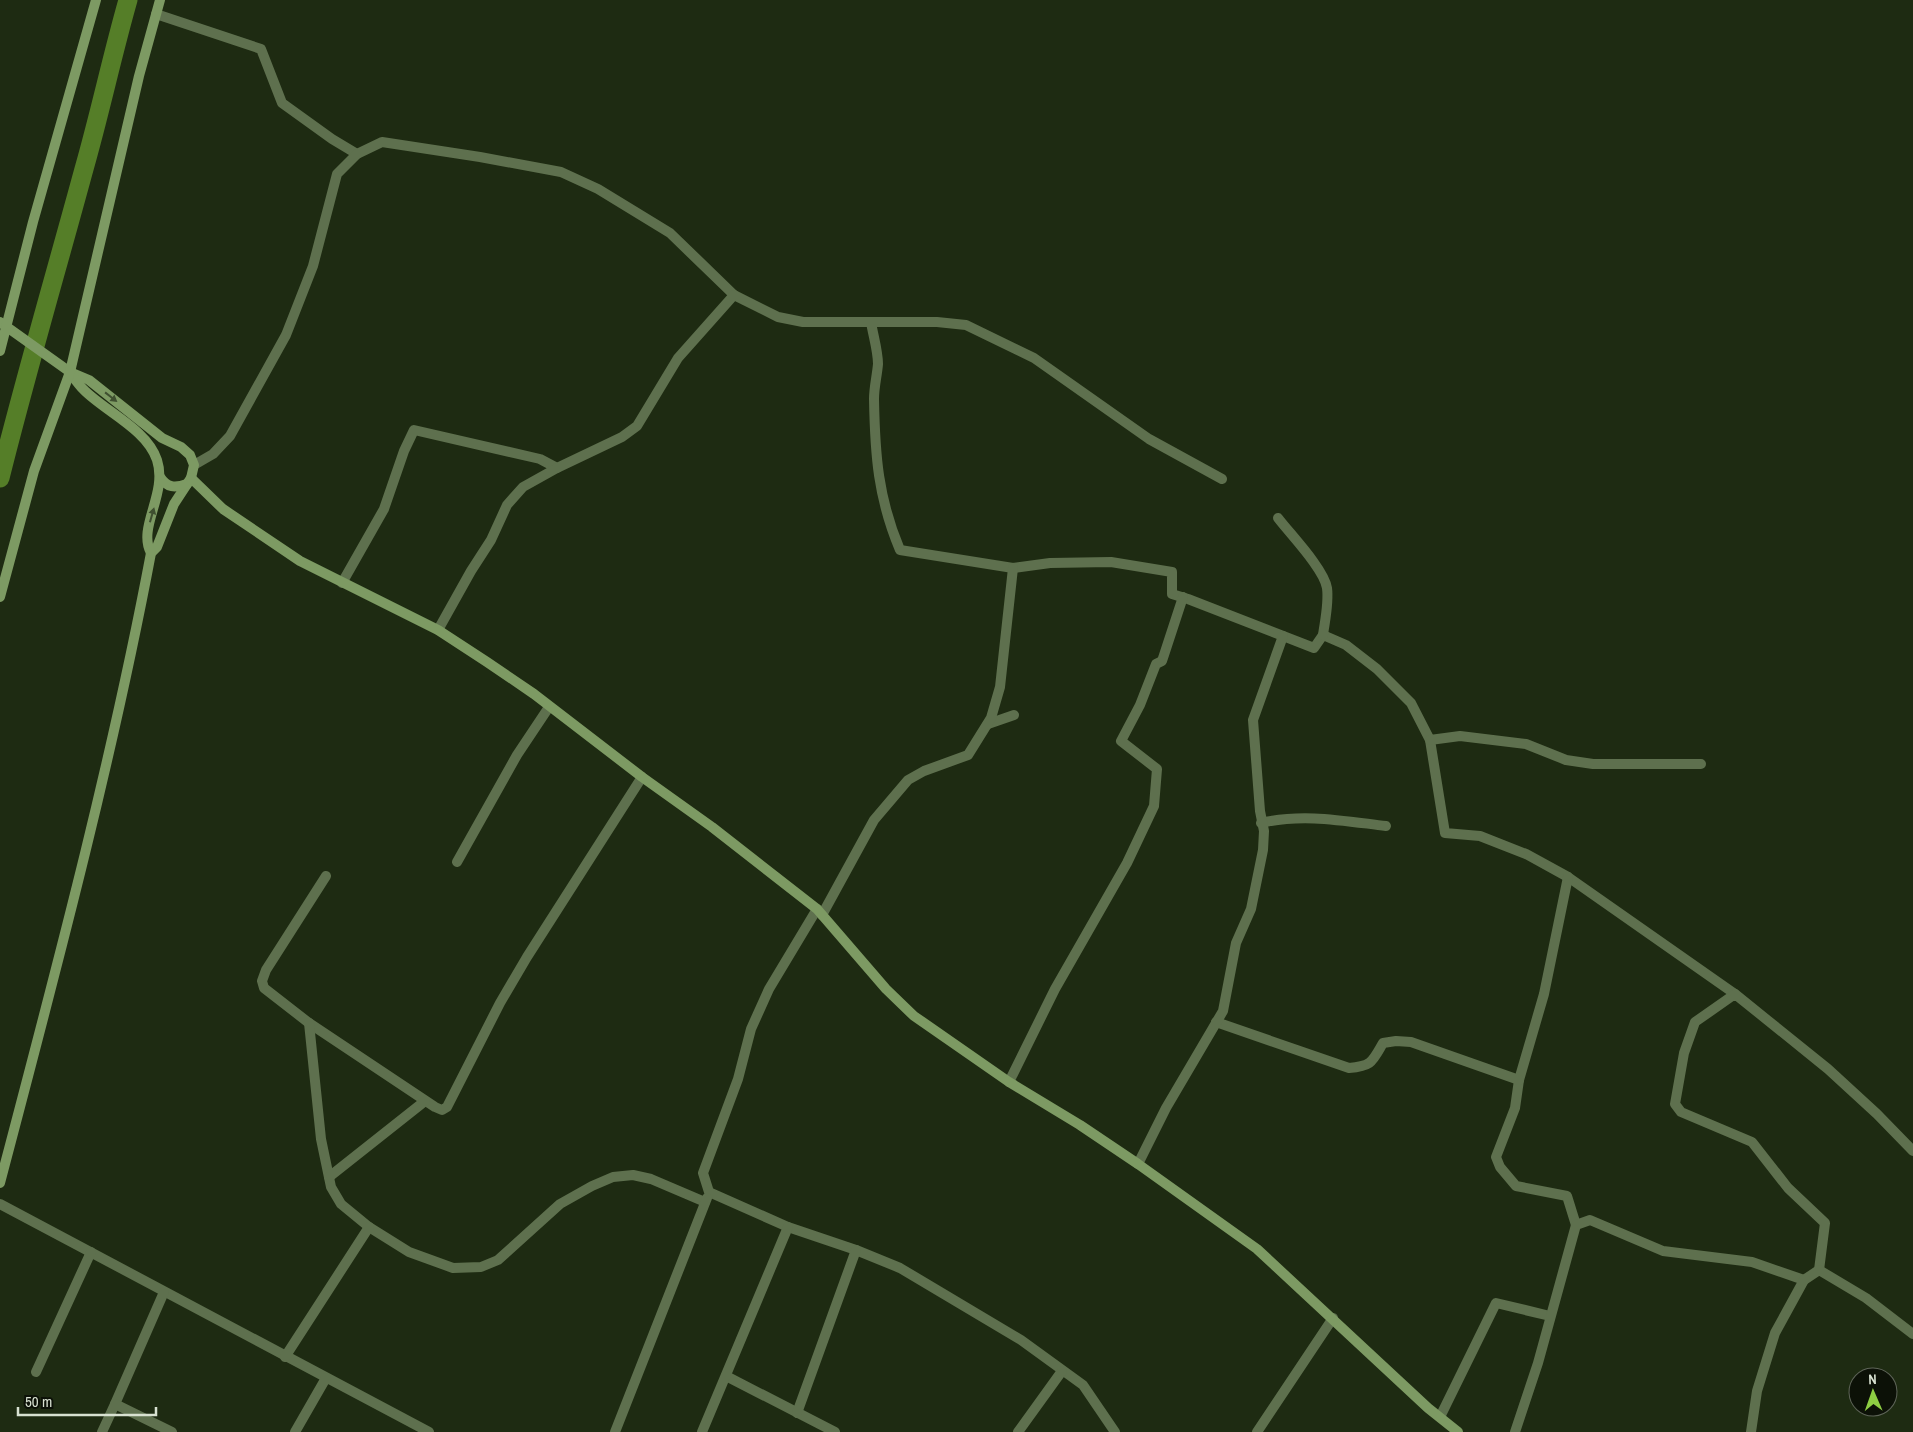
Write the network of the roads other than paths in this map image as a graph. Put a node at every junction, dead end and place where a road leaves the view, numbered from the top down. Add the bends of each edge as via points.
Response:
1 (96, 0) edge
2 (160, 0) edge
3 (156, 14) junction
4 (357, 154) junction
5 (734, 295) junction
6 (871, 322) junction
7 (3, 325) edge
8 (0, 352) edge
9 (70, 372) junction
10 (194, 465) junction
11 (557, 468) junction
12 (160, 477) junction
13 (1222, 479) dead end
14 (189, 481) junction
15 (1278, 518) dead end
16 (151, 553) junction
17 (1013, 568) junction
18 (342, 583) junction
19 (0, 597) edge
20 (1183, 597) junction
21 (438, 630) junction
22 (1323, 635) junction
23 (1282, 636) junction
24 (548, 707) junction
25 (1014, 715) dead end
26 (988, 724) junction
27 (1430, 740) junction
28 (1701, 764) dead end
29 (642, 777) junction
30 (1261, 823) junction
31 (1386, 826) dead end
32 (457, 862) dead end
33 (326, 876) dead end
34 (1568, 877) junction
35 (819, 912) junction
36 (1735, 994) junction
37 (1216, 1022) junction
38 (309, 1023) junction
39 (1519, 1080) junction
40 (1009, 1082) junction
41 (425, 1101) junction
42 (1913, 1151) edge
43 (1138, 1164) junction
44 (329, 1177) junction
45 (0, 1183) edge
46 (709, 1192) junction
47 (705, 1202) junction
48 (0, 1204) edge
49 (1576, 1226) junction
50 (369, 1227) junction
51 (788, 1227) junction
52 (856, 1250) junction
53 (91, 1252) junction
54 (1819, 1270) junction
55 (1804, 1280) junction
56 (164, 1292) junction
57 (1550, 1316) junction
58 (1332, 1318) junction
59 (1913, 1334) edge
60 (285, 1357) junction
61 (1062, 1371) junction
62 (36, 1372) dead end
63 (726, 1376) junction
64 (326, 1378) junction
65 (115, 1404) junction
66 (797, 1413) junction
67 (1440, 1418) junction
68 (102, 1432) edge
69 (172, 1432) edge
70 (295, 1432) edge
71 (429, 1432) edge
72 (616, 1432) edge
73 (702, 1432) edge
74 (835, 1432) edge
75 (1018, 1432) edge
76 (1115, 1432) edge
77 (1258, 1432) edge
78 (1458, 1432) edge
79 (1515, 1432) edge
80 (1751, 1432) edge

1 - 7 street
2 - 3 street
3 - 4 street via 261,49 282,103
3 - 9 street via 121,146
4 - 5 street via 382,142 561,172 598,189 670,233
4 - 10 street via 337,174 313,266 286,335 230,436 213,454
5 - 6 street via 778,317 803,322
5 - 11 street via 678,358 637,426 622,437
6 - 13 street via 966,325 1034,358 1148,439
6 - 17 street via 878,362 874,397 876,455 889,524 900,550
7 - 8 street
7 - 9 street
9 -> 10 street via 89,380 162,438 187,451
9 - 12 street via 83,389 147,443 157,460
9 - 19 street via 34,471
10 - 14 street
11 - 18 street via 540,459 414,430 384,509
11 - 21 street via 523,487 507,505 491,540
12 - 14 street via 172,487
16 -> 12 street via 146,545 146,535
14 - 16 street via 174,504 157,547
14 - 18 street via 259,535 300,562
15 - 22 street via 1324,580 1327,589
16 - 45 street via 129,668 81,869
17 - 20 street via 1050,563 1111,562 1172,572 1172,594
17 - 26 street via 1000,687
18 - 21 street
20 - 23 street
20 - 40 street via 1162,661 1156,664 1121,741 1157,769 1154,806 1127,863 1055,989
21 - 24 street via 534,694
22 - 23 street via 1314,648
22 - 27 street via 1346,645 1377,669 1411,703
23 - 30 street via 1253,720
24 - 29 street
24 - 32 street
25 - 26 street
26 - 35 street via 968,755 908,780 874,820
27 - 28 street via 1460,736 1526,744 1566,760 1593,764
27 - 34 street via 1445,833 1480,836 1526,854
29 - 35 street
29 - 41 street via 527,957 447,1107 442,1110
30 - 31 street via 1281,818 1311,817
30 - 37 street via 1263,850 1251,909 1236,943 1223,1011
33 - 38 street via 262,981 270,994
34 - 36 street
34 - 39 street via 1544,994
35 - 40 street via 914,1016
35 - 46 street via 768,990 751,1029 738,1079 703,1173
36 - 42 street via 1828,1069
36 - 54 street via 1695,1022 1684,1053 1675,1104 1681,1112 1752,1142 1788,1188 1825,1223
37 - 39 street via 1349,1068 1364,1067 1372,1062 1384,1043 1411,1042
37 - 43 street
38 - 41 street
38 - 44 street via 321,1139
39 - 49 street via 1515,1108 1496,1157 1516,1186 1567,1196
40 - 43 street
41 - 44 street
43 - 58 street via 1257,1249
44 - 50 street via 341,1204
46 - 47 street
46 - 51 street
47 - 50 street via 652,1179 634,1175 613,1177 560,1204 498,1260 481,1267 453,1268 444,1265 409,1252
47 - 72 street
48 - 53 street
49 - 55 street via 1590,1220 1663,1250 1752,1262
49 - 57 street
50 - 60 street
51 - 52 street
51 - 63 street
52 - 61 street via 908,1273 1021,1340
52 - 66 street
53 - 56 street
53 - 62 street
54 - 55 street
54 - 59 street via 1866,1298
55 - 80 street via 1775,1333 1757,1391
56 - 60 street
56 - 65 street
57 - 67 street via 1496,1303
57 - 79 street
58 - 67 street
58 - 77 street
60 - 64 street
61 - 75 street
61 - 76 street via 1083,1385
63 - 66 street
63 - 73 street
64 - 70 street
64 - 71 street
65 - 68 street
65 - 69 street
66 - 74 street
67 - 78 street

